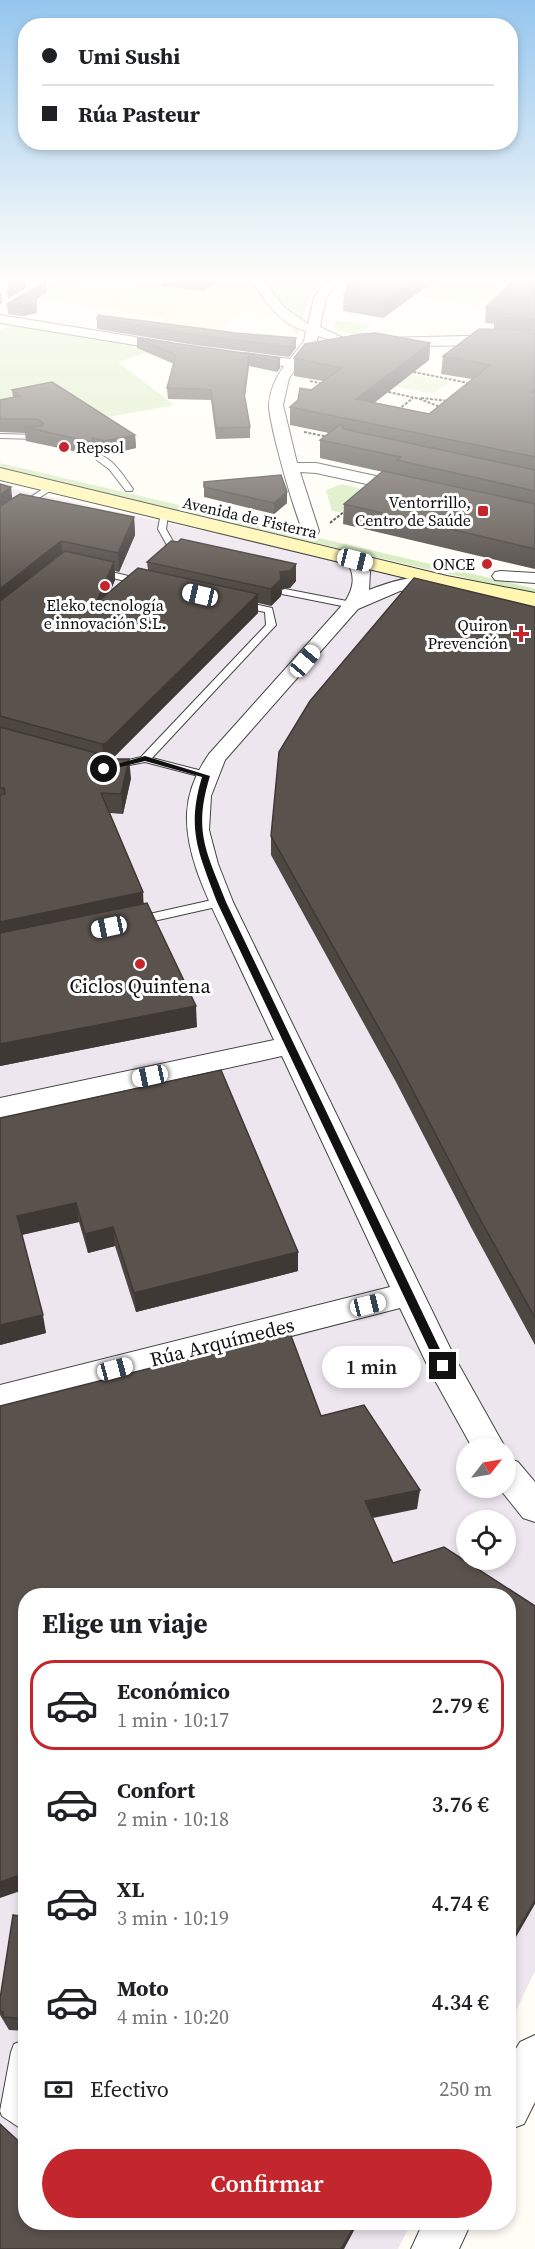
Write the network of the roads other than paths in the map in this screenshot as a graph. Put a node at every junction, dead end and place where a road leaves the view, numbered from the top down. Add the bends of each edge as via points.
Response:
1 (281, 384) edge
2 (0, 436) edge
3 (38, 437) edge
4 (97, 456) edge
5 (0, 458) edge
6 (291, 466) junction
7 (0, 474) edge
8 (52, 487) junction
9 (129, 489) junction
10 (424, 492) edge
11 (164, 515) junction
12 (0, 521) edge
13 (311, 531) junction
14 (176, 554) edge
15 (355, 560) junction
16 (87, 569) edge
17 (535, 578) edge
18 (447, 582) junction
19 (535, 583) edge
20 (155, 585) edge
21 (505, 585) junction
22 (285, 592) dead end
23 (535, 598) edge
24 (235, 602) edge
25 (352, 605) junction
26 (145, 759) junction
27 (104, 769) edge
28 (206, 776) junction
29 (221, 902) junction
30 (128, 923) edge
31 (290, 1046) junction
32 (0, 1108) edge
33 (409, 1294) junction
34 (0, 1398) edge
35 (483, 1438) edge
36 (516, 1484) edge
37 (535, 1507) edge
38 (535, 2057) edge
39 (18, 2071) edge
40 (516, 2093) edge
41 (18, 2114) edge
42 (444, 2230) edge
43 (434, 2249) edge

1 - 6 street via 276,405
2 - 3 lane
4 - 9 lane via 112,467
5 - 9 main road, Avenida de Fisterra
6 - 10 street
6 - 13 street
7 - 8 main road, Avenida de Fisterra
8 - 11 main road, Avenida de Fisterra
8 - 12 lane
9 - 13 main road, Avenida de Fisterra
11 - 14 lane via 162,529
11 - 15 main road, Avenida de Fisterra
13 - 21 main road, Avenida de Fisterra
15 - 18 main road, Avenida de Fisterra
15 - 25 street via 364,580
16 - 20 lane
17 - 21 street, Avenida de Fisterra
18 - 21 main road, Avenida de Fisterra
18 - 25 street, Avenida de Fisterra via 391,586
19 - 21 main road, Avenida de Fisterra
21 - 23 main road, Avenida de Fisterra
22 - 25 lane
24 - 26 lane via 269,610 271,625
25 - 28 street via 235,735
26 - 27 lane
26 - 28 lane
28 - 29 street via 198,802 197,828
29 - 30 lane
29 - 31 street
31 - 32 street
31 - 33 street
33 - 34 street, Rúa Arquímedes
33 - 35 street via 462,1404
36 - 37 street
38 - 40 street
39 - 41 lane via 10,2108
42 - 43 street

